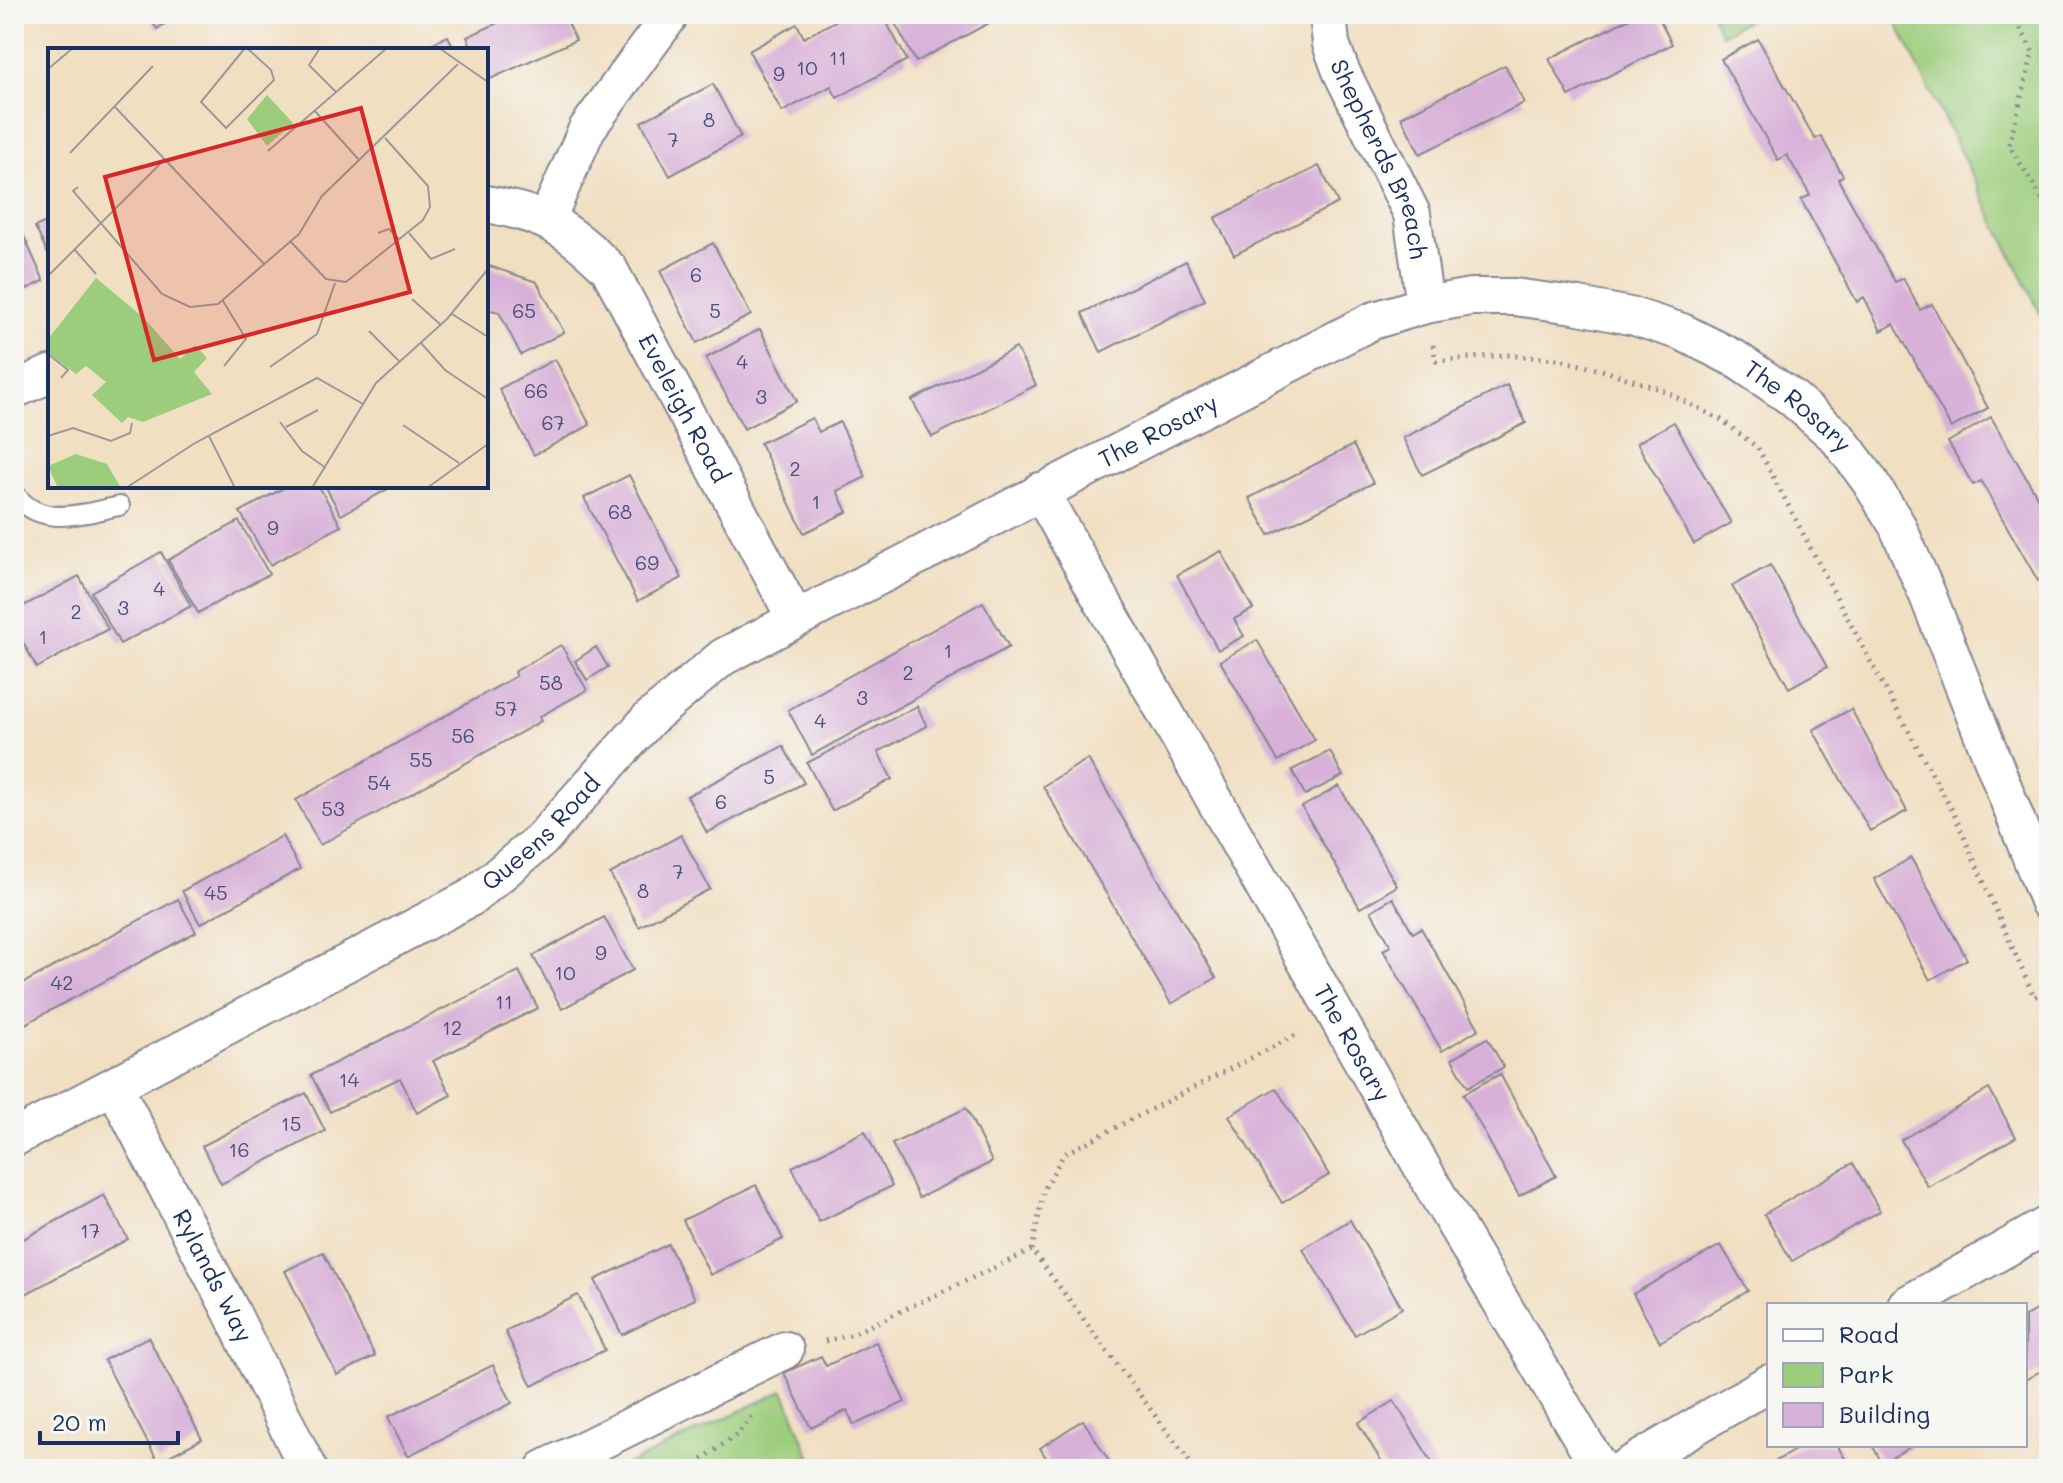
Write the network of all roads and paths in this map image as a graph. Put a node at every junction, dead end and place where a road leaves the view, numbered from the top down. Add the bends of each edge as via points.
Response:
1 (671, 14) edge
2 (1328, 14) edge
3 (2013, 14) edge
4 (488, 204) edge
5 (2049, 210) edge
6 (547, 219) junction
7 (1425, 305) junction
8 (48, 375) edge
9 (14, 390) edge
10 (1040, 491) junction
11 (14, 492) edge
12 (120, 506) dead end
13 (795, 618) junction
14 (2049, 903) edge
15 (2049, 990) edge
16 (1337, 1015) junction
17 (114, 1086) junction
18 (14, 1138) edge
19 (2049, 1224) edge
20 (1032, 1250) junction
21 (1910, 1303) edge
22 (785, 1350) joint
23 (1767, 1384) edge
24 (1193, 1468) edge
25 (308, 1469) edge
26 (544, 1469) edge
27 (1600, 1469) edge
28 (1623, 1469) edge

1 - 6 street via 587,129
2 - 7 street, Shepherds Breach via 1341,71 1412,214
3 - 5 path via 2033,52 2009,145
4 - 6 street, Eveleigh Road
6 - 13 street, Eveleigh Road via 580,240 609,269
7 - 10 street, The Rosary via 1372,321
7 - 14 street, The Rosary via 1514,297 1670,328 1734,358 1837,437 1897,525
7 - 15 path via 1436,361 1505,355 1556,359 1605,371 1660,389 1720,419 1758,448 1953,812 2034,997
8 - 9 street
10 - 13 street, Queens Road
10 - 16 street, The Rosary
11 - 12 lane via 36,513 58,517
13 - 17 street, Queens Road via 695,678 649,719 541,840 472,897
16 - 20 path via 1064,1154 1044,1189
16 - 27 street, The Rosary
17 - 18 street, Queens Road
17 - 25 street, Rylands Way
19 - 21 street
20 - 22 path via 850,1335
20 - 24 path
22 - 26 street
23 - 28 street

